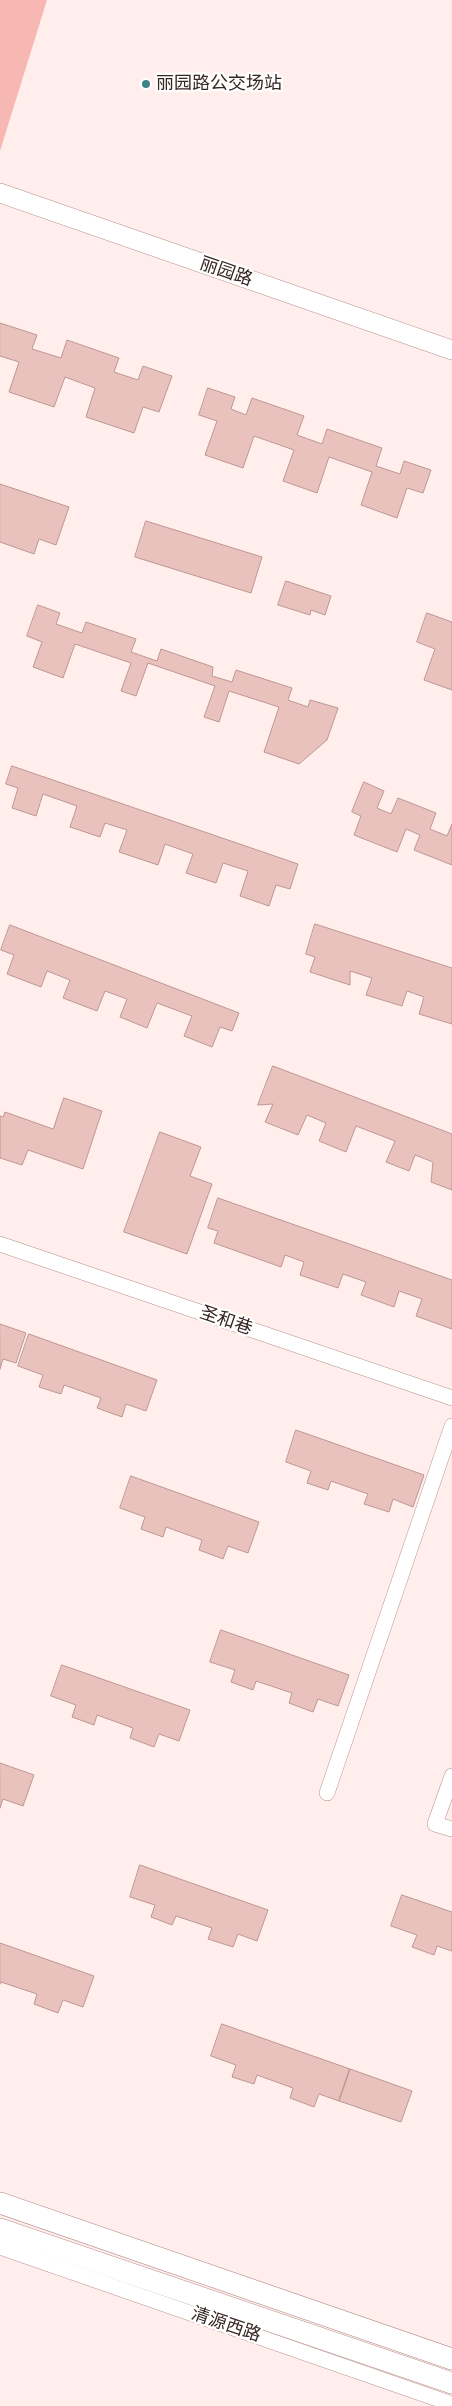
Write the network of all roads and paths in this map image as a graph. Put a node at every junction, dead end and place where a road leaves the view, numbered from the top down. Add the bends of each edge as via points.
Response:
1 (0, 194) edge
2 (452, 350) edge
3 (0, 1244) edge
4 (452, 1398) edge
5 (452, 1426) edge
6 (452, 1776) edge
7 (327, 1794) dead end
8 (452, 1829) edge
9 (0, 2203) edge
10 (0, 2229) edge
11 (0, 2247) edge
12 (452, 2359) edge
13 (452, 2384) edge
14 (452, 2404) edge

1 - 2 street, 丽园路
3 - 4 street, 圣和巷
5 - 7 street
6 - 8 street via 435,1824
9 - 12 main road
10 - 13 main road, 清源西路
11 - 14 street, 清源西路

